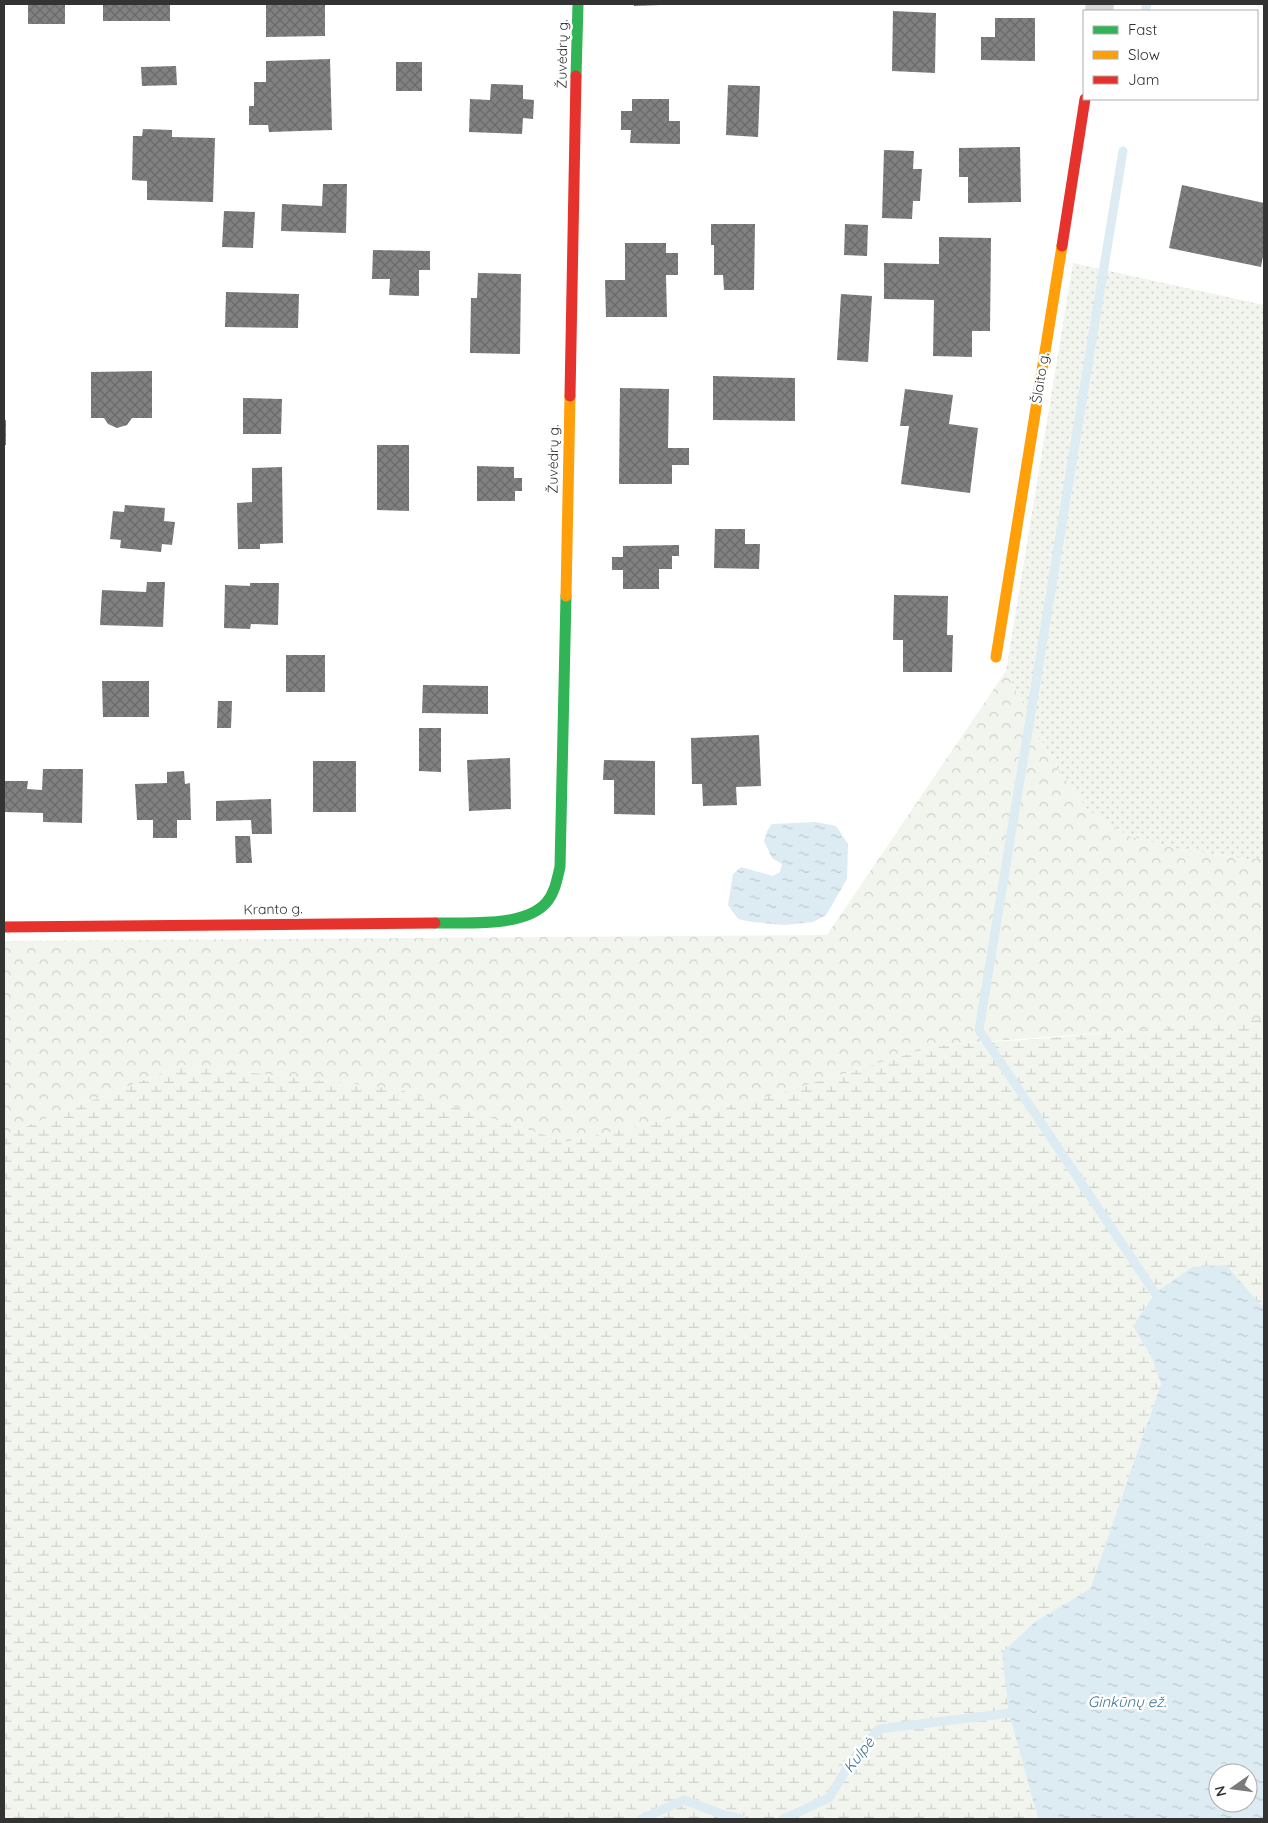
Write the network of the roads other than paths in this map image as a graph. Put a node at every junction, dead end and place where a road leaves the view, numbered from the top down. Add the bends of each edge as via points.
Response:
1 (578, 4) edge
2 (1085, 100) edge
3 (996, 657) dead end
4 (540, 909) joint
5 (4, 927) edge

1 - 4 street, Žuvėdrų g. via 560,868 549,901
2 - 3 street, Šlaito g.
4 - 5 street, Kranto g. via 523,917 496,922

